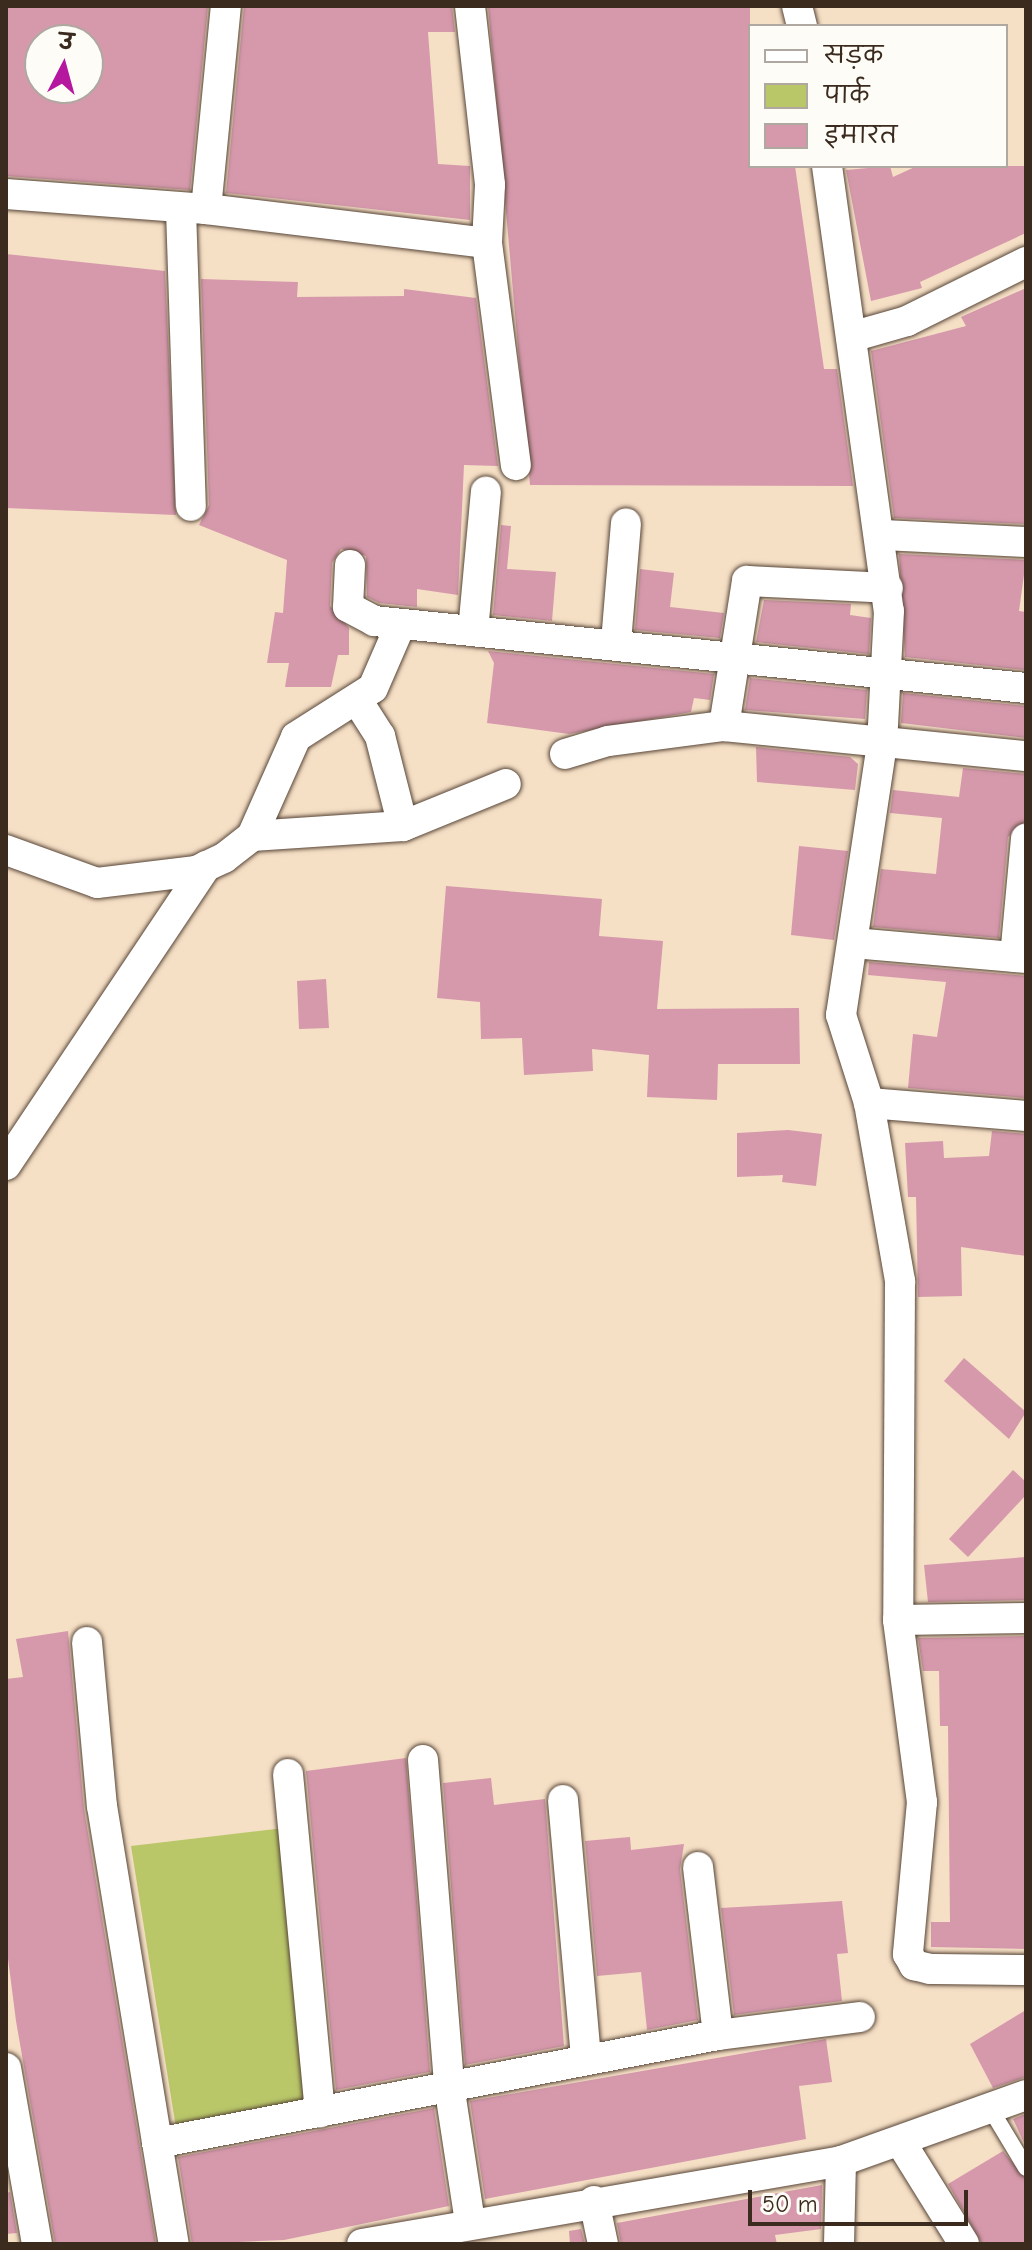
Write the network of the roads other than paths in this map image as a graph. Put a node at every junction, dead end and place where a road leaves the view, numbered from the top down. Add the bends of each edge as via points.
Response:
1 (226, 6) edge
2 (470, 6) edge
3 (827, 168) edge
4 (6, 194) edge
5 (194, 210) junction
6 (487, 243) junction
7 (1026, 262) edge
8 (851, 337) junction
9 (516, 465) dead end
10 (486, 492) dead end
11 (191, 506) dead end
12 (626, 523) dead end
13 (883, 535) junction
14 (1026, 542) edge
15 (350, 565) dead end
16 (888, 588) junction
17 (400, 626) junction
18 (473, 631) junction
19 (616, 642) junction
20 (736, 656) junction
21 (889, 671) junction
22 (1026, 688) edge
23 (365, 694) junction
24 (724, 726) junction
25 (882, 744) junction
26 (565, 754) dead end
27 (1026, 756) edge
28 (506, 784) dead end
29 (403, 826) junction
30 (252, 836) junction
31 (1026, 839) edge
32 (6, 850) edge
33 (206, 866) junction
34 (854, 943) junction
35 (1021, 957) edge
36 (869, 1103) junction
37 (1026, 1116) edge
38 (6, 1165) edge
39 (1026, 1618) edge
40 (898, 1620) junction
41 (87, 1642) dead end
42 (423, 1760) dead end
43 (288, 1774) dead end
44 (563, 1800) dead end
45 (698, 1867) dead end
46 (1026, 1970) edge
47 (860, 2017) dead end
48 (718, 2035) junction
49 (586, 2059) junction
50 (6, 2068) edge
51 (449, 2085) junction
52 (1026, 2095) edge
53 (990, 2108) junction
54 (320, 2112) junction
55 (900, 2141) junction
56 (157, 2143) junction
57 (841, 2161) junction
58 (1026, 2168) edge
59 (594, 2201) junction
60 (470, 2223) junction
61 (37, 2244) edge
62 (174, 2244) edge
63 (362, 2244) edge
64 (603, 2244) edge
65 (839, 2244) edge
66 (964, 2244) edge

1 - 5 street
2 - 6 street via 490,185
3 - 8 street
4 - 5 street
5 - 6 street
5 - 11 street
6 - 9 street
7 - 8 street via 907,321
8 - 13 street
10 - 18 street
12 - 19 street
13 - 14 street
13 - 16 street
15 - 17 street via 348,607
16 - 20 street via 747,581
16 - 21 street
17 - 18 street
17 - 23 street
18 - 19 street
19 - 20 street
20 - 21 street
20 - 24 street
21 - 22 street
21 - 25 street
23 - 29 street
23 - 30 street via 296,737
24 - 25 street
24 - 26 street via 608,741
25 - 27 street
25 - 34 street
28 - 29 street
29 - 30 street
30 - 33 street
31 - 35 street
32 - 33 street via 97,883
33 - 38 street
34 - 35 street
34 - 36 street via 841,1015
36 - 37 street
36 - 40 street via 900,1281
39 - 40 street
40 - 46 street via 922,1802 908,1954 914,1965 930,1969
41 - 56 street via 102,1806
42 - 51 street
43 - 54 street
44 - 49 street
45 - 48 street
47 - 48 street
48 - 49 street
49 - 51 street
50 - 61 street
51 - 54 street
51 - 60 street
52 - 53 street
53 - 55 street
53 - 58 lane
54 - 56 street
55 - 57 street
55 - 66 street
56 - 62 street
57 - 59 street
57 - 65 street
59 - 60 street
59 - 64 street
60 - 63 street

